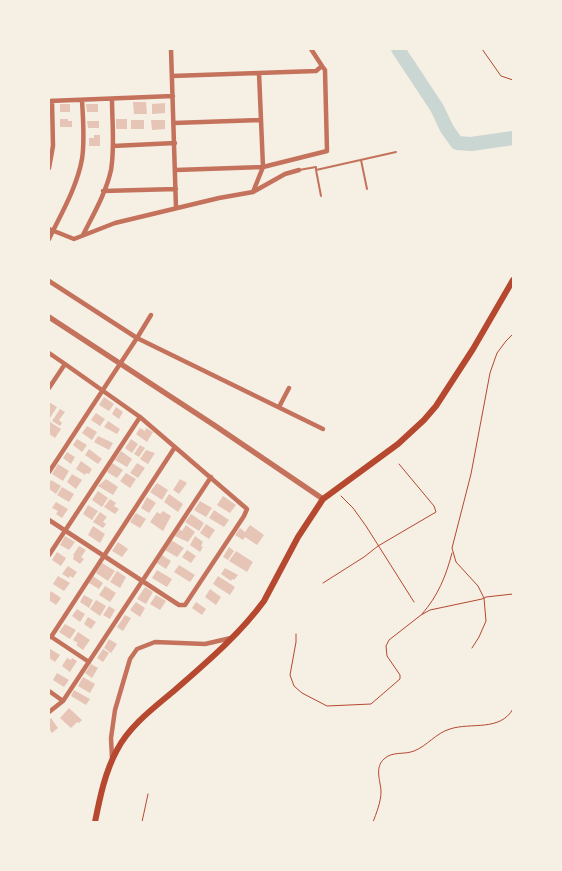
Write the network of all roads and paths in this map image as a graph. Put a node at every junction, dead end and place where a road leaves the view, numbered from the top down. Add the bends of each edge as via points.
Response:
1 (171, 49) edge
2 (311, 49) edge
3 (482, 49) edge
4 (322, 66) junction
5 (259, 73) junction
6 (172, 76) junction
7 (513, 80) edge
8 (173, 96) junction
9 (112, 99) junction
10 (82, 100) junction
11 (50, 101) edge
12 (260, 120) junction
13 (174, 124) junction
14 (175, 143) junction
15 (113, 146) junction
16 (396, 152) dead end
17 (361, 160) junction
18 (263, 167) junction
19 (49, 168) edge
20 (176, 170) junction
21 (299, 170) joint
22 (316, 170) junction
23 (176, 189) junction
24 (367, 189) dead end
25 (103, 191) junction
26 (254, 192) junction
27 (321, 196) dead end
28 (176, 208) junction
29 (51, 230) edge
30 (83, 236) junction
31 (49, 239) edge
32 (513, 280) edge
33 (49, 281) edge
34 (151, 316) dead end
35 (49, 317) edge
36 (513, 334) edge
37 (137, 338) junction
38 (49, 354) edge
39 (120, 363) junction
40 (64, 364) junction
41 (49, 388) edge
42 (289, 388) dead end
43 (102, 389) junction
44 (279, 407) junction
45 (140, 417) junction
46 (323, 428) dead end
47 (175, 447) junction
48 (399, 464) dead end
49 (49, 472) edge
50 (211, 477) junction
51 (335, 491) junction
52 (323, 499) junction
53 (49, 520) edge
54 (65, 530) junction
55 (378, 546) junction
56 (452, 552) junction
57 (49, 555) edge
58 (104, 556) junction
59 (142, 581) junction
60 (323, 583) dead end
61 (513, 594) edge
62 (484, 598) junction
63 (414, 602) dead end
64 (421, 615) junction
65 (296, 634) dead end
66 (50, 636) edge
67 (232, 638) junction
68 (472, 648) dead end
69 (89, 662) junction
70 (49, 691) edge
71 (63, 701) junction
72 (513, 709) edge
73 (49, 712) edge
74 (113, 759) junction
75 (148, 794) dead end
76 (95, 822) edge
77 (142, 822) edge
78 (373, 822) edge

1 - 6 street
2 - 4 street
3 - 7 path via 501,76
4 - 5 street via 316,71
4 - 18 street via 325,70 327,151
5 - 6 street
5 - 12 street
6 - 8 street
8 - 9 street
8 - 13 street
9 - 10 street
9 - 15 street
10 - 11 street
10 - 29 street via 80,166
11 - 19 street via 54,146
12 - 13 street
12 - 18 street
13 - 14 street
14 - 15 street
14 - 20 street
15 - 25 street
16 - 17 lane
17 - 22 lane
17 - 24 lane
18 - 20 street
18 - 26 street
20 - 23 street
21 - 22 lane via 316,167
21 - 26 street via 285,174
22 - 27 lane
23 - 25 street
23 - 28 street
25 - 30 street
26 - 28 street
28 - 30 street via 115,222
29 - 30 street via 74,239
29 - 31 street
32 - 51 main road via 473,350 424,420 398,444
33 - 37 street
34 - 37 street
35 - 39 street
36 - 56 path via 497,353 490,374
37 - 39 street
37 - 44 street
38 - 40 street
39 - 43 street
39 - 52 street
40 - 41 street
40 - 43 street
42 - 44 street
43 - 45 street
43 - 49 street
44 - 46 street
45 - 47 street
45 - 54 street
47 - 50 street
47 - 58 street
48 - 55 path via 436,512
50 - 59 street
50 - 59 street via 247,509 186,605 179,605
51 - 52 main road
51 - 55 path via 353,508
52 - 67 main road via 298,537 264,601
53 - 54 street
54 - 57 street
54 - 58 street
55 - 60 path
55 - 63 path
56 - 62 path
56 - 64 path via 439,590
58 - 59 street
58 - 66 street
59 - 69 street
61 - 62 path
62 - 64 path via 444,606
62 - 68 path via 486,621
64 - 65 path via 387,642 385,651 400,675 396,683 371,704 327,706 294,686 290,675
66 - 69 street
67 - 74 main road via 150,711 130,732
67 - 74 street via 205,644 155,642 137,649 130,658 115,710 111,738
69 - 71 street
70 - 71 street
71 - 73 street
72 - 78 path via 500,722 452,728 413,752 384,758 378,774 381,792
74 - 76 main road via 106,772
75 - 77 path

